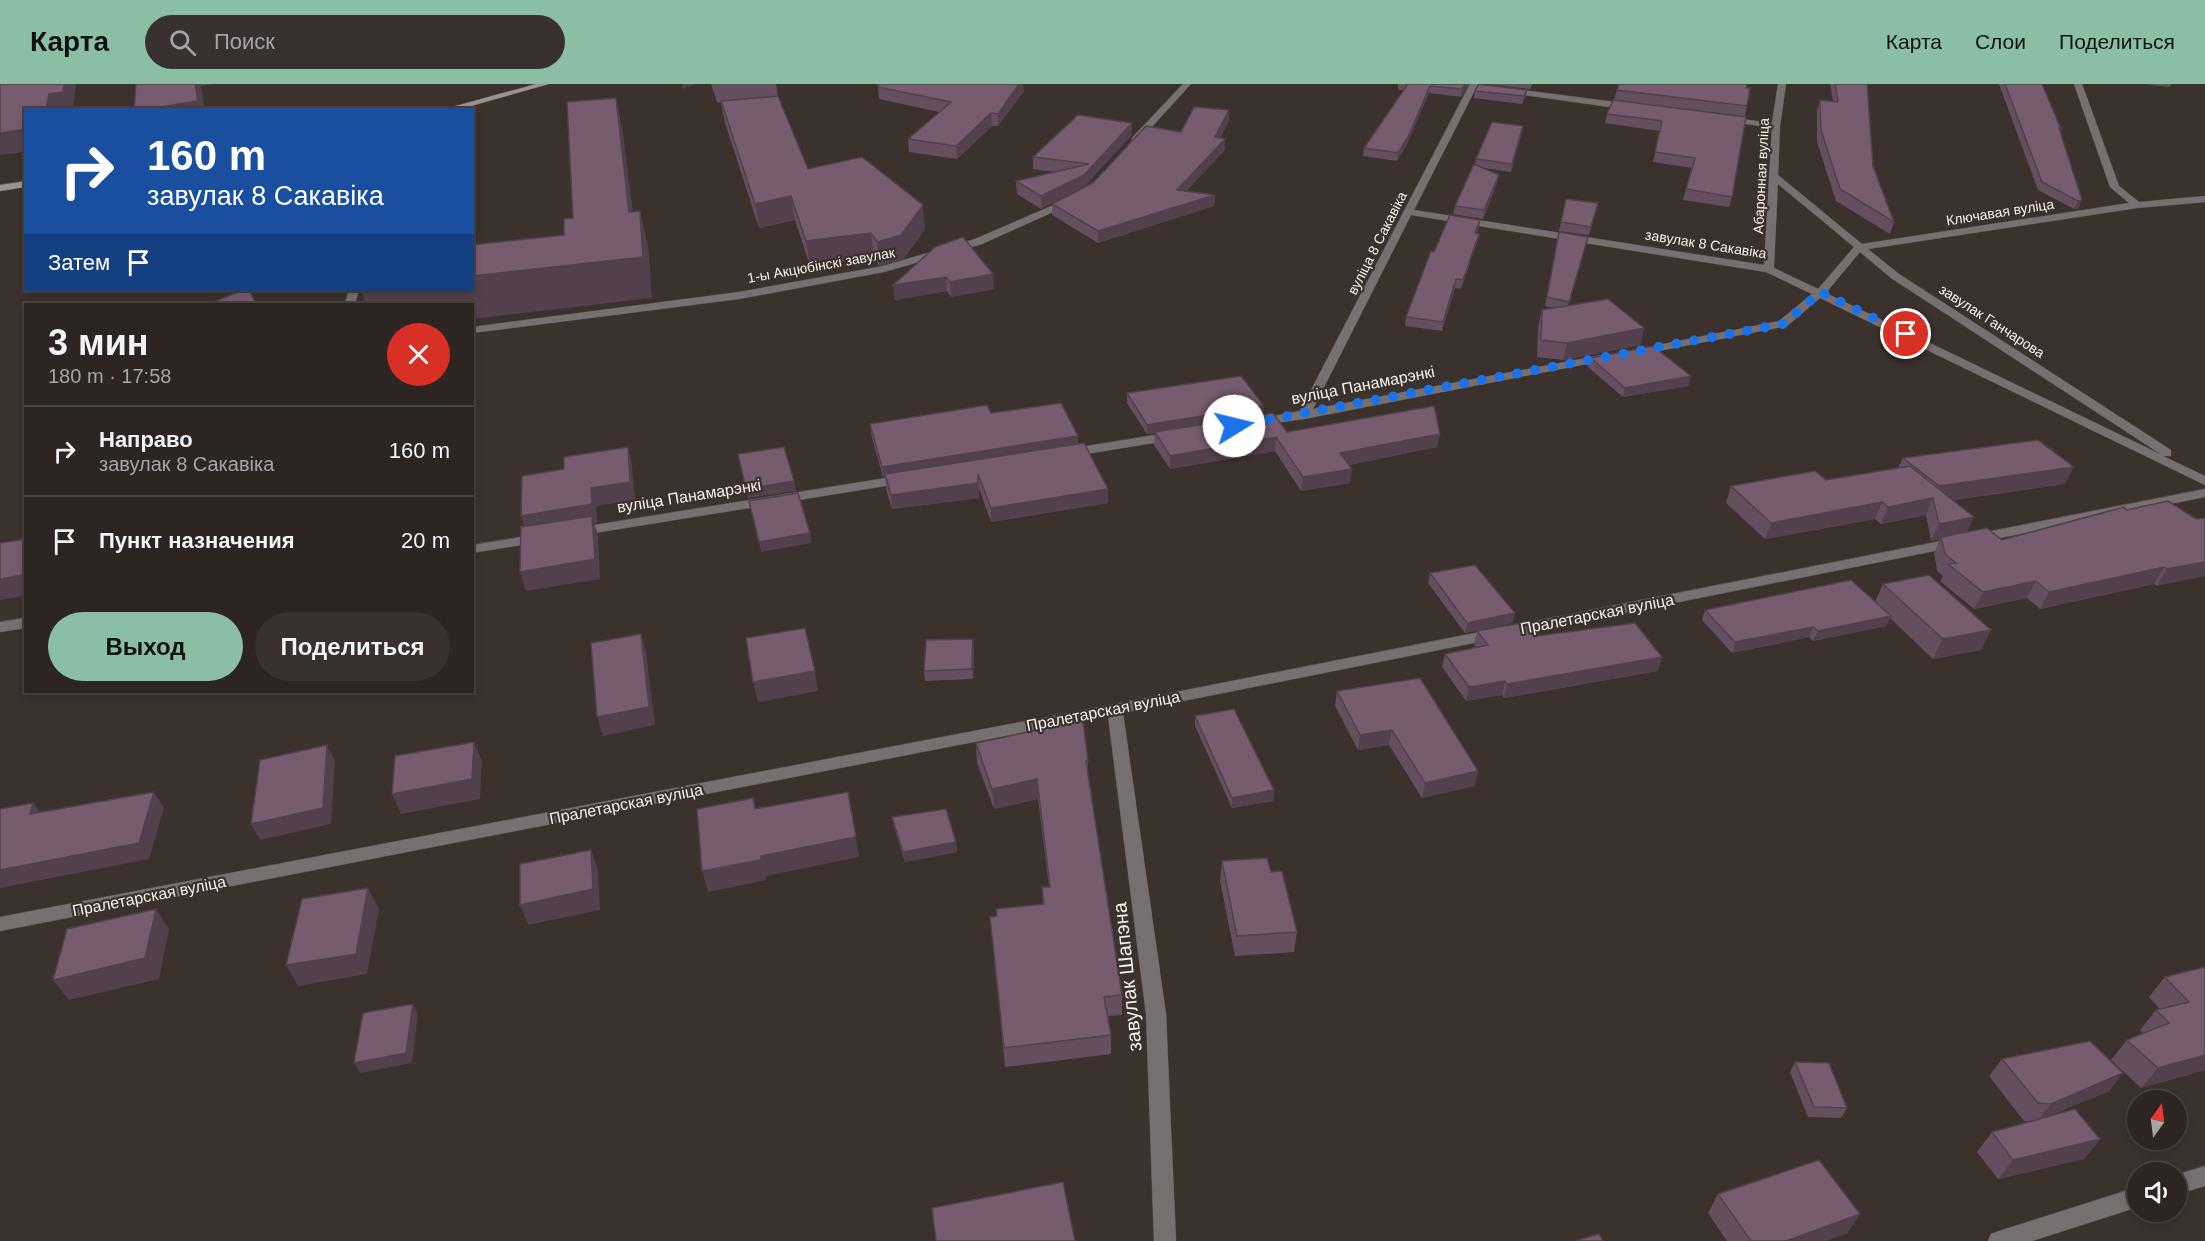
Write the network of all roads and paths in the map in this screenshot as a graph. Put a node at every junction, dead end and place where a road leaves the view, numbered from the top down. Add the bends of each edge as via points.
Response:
1 (545, 84) edge
2 (1187, 84) edge
3 (1782, 84) edge
4 (2078, 84) edge
5 (1478, 86) edge
6 (1497, 89) edge
7 (453, 108) edge
8 (1636, 108) edge
9 (1718, 118) edge
10 (1776, 126) junction
11 (1126, 150) edge
12 (1773, 175) junction
13 (24, 184) edge
14 (0, 188) edge
15 (1079, 196) edge
16 (2205, 200) edge
17 (2137, 205) junction
18 (1408, 212) junction
19 (1859, 247) junction
20 (1769, 269) junction
21 (1821, 292) junction
22 (474, 330) edge
23 (1304, 415) junction
24 (1245, 424) edge
25 (1187, 434) edge
26 (1058, 455) edge
27 (917, 477) edge
28 (2205, 479) edge
29 (2205, 493) edge
30 (474, 549) edge
31 (24, 623) edge
32 (0, 627) edge
33 (1115, 709) junction
34 (0, 924) edge
35 (2205, 1176) edge
36 (2187, 1182) edge
37 (2127, 1200) edge
38 (1166, 1241) edge
39 (1999, 1241) edge

1 - 7 street
2 - 11 street
3 - 10 street, Абаронная вуліца
4 - 17 street via 2115,187
5 - 18 street, вуліца 8 Сакавіка
6 - 8 street
9 - 10 street
10 - 12 street, Абаронная вуліца
12 - 19 street, завулак Ганчарова
12 - 20 street, Абаронная вуліца
13 - 14 street
15 - 22 street, 1-ы Акцюбінскі завулак via 1009,231 890,270 797,288
16 - 17 street, Ключавая вуліца
17 - 19 street, Ключавая вуліца
18 - 20 street, завулак 8 Сакавіка
18 - 23 street, вуліца 8 Сакавіка
19 - 21 street
19 - 28 street, завулак Ганчарова via 1895,276
20 - 21 street, завулак 8 Сакавіка
21 - 23 street, вуліца Панамарэнкі via 1783,324
21 - 28 street, завулак 8 Сакавіка
23 - 24 street, вуліца Панамарэнкі
25 - 26 street
27 - 30 street, вуліца Панамарэнкі
29 - 33 street, Пралетарская вуліца
31 - 32 street
33 - 34 street, Пралетарская вуліца
33 - 38 street, завулак Шапэна via 1156,1014
35 - 36 street
37 - 39 street

